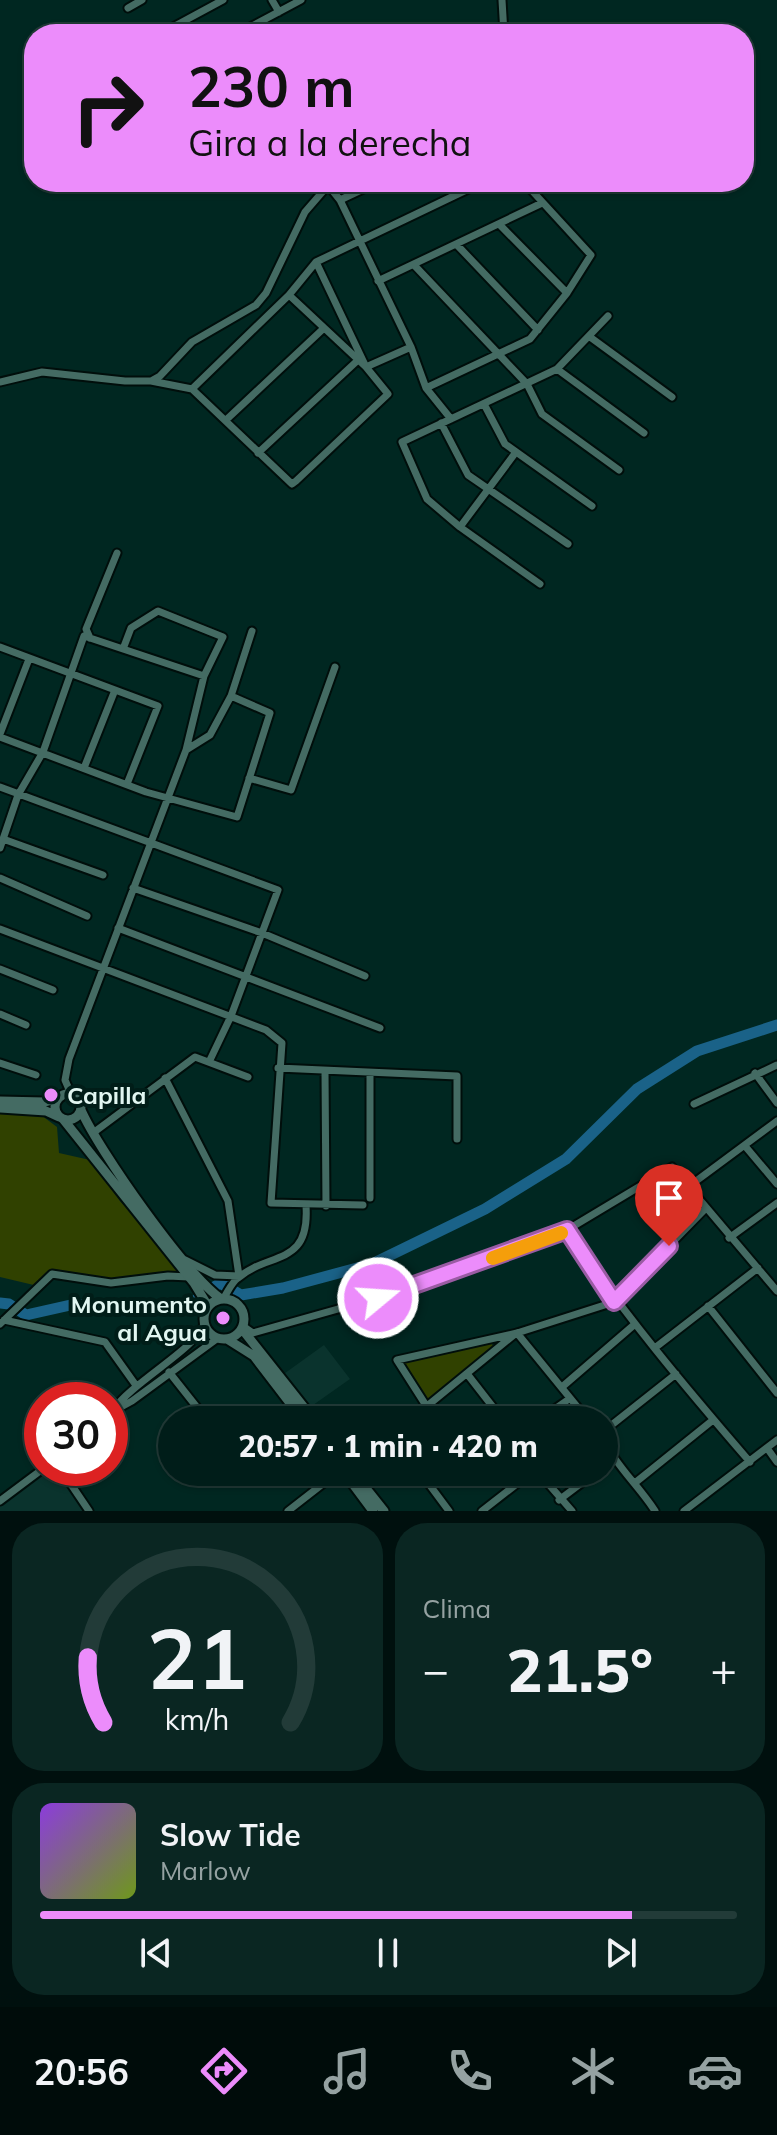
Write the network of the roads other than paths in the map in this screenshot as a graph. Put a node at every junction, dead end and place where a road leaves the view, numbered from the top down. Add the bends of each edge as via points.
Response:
1 (142, 0) edge
2 (223, 0) edge
3 (272, 0) edge
4 (301, 0) edge
5 (502, 0) edge
6 (128, 8) dead end
7 (279, 12) junction
8 (179, 24) edge
9 (263, 24) edge
10 (503, 24) edge
11 (322, 192) edge
12 (335, 192) edge
13 (357, 192) edge
14 (462, 192) edge
15 (531, 192) edge
16 (340, 200) junction
17 (540, 204) junction
18 (500, 225) junction
19 (359, 241) junction
20 (458, 246) junction
21 (316, 262) junction
22 (415, 266) junction
23 (378, 281) junction
24 (567, 293) junction
25 (289, 295) junction
26 (608, 316) dead end
27 (323, 329) junction
28 (538, 330) junction
29 (590, 337) junction
30 (411, 347) junction
31 (500, 353) junction
32 (357, 361) junction
33 (366, 367) junction
34 (557, 369) junction
35 (151, 381) junction
36 (0, 382) edge
37 (527, 384) junction
38 (426, 388) junction
39 (192, 389) junction
40 (672, 397) dead end
41 (484, 404) junction
42 (451, 419) junction
43 (226, 420) junction
44 (441, 423) junction
45 (644, 433) dead end
46 (516, 452) junction
47 (258, 453) junction
48 (619, 470) dead end
49 (488, 491) junction
50 (592, 506) dead end
51 (460, 527) junction
52 (568, 544) dead end
53 (117, 553) dead end
54 (540, 584) dead end
55 (252, 631) dead end
56 (90, 638) junction
57 (0, 647) edge
58 (123, 649) junction
59 (29, 659) junction
60 (335, 667) dead end
61 (68, 673) junction
62 (204, 676) junction
63 (115, 690) junction
64 (231, 696) junction
65 (0, 736) edge
66 (186, 750) junction
67 (43, 752) junction
68 (84, 768) junction
69 (249, 778) junction
70 (127, 784) junction
71 (0, 787) edge
72 (18, 795) junction
73 (167, 798) junction
74 (3, 839) junction
75 (150, 843) junction
76 (0, 848) edge
77 (103, 875) dead end
78 (0, 878) edge
79 (133, 888) junction
80 (87, 916) dead end
81 (118, 928) junction
82 (0, 929) edge
83 (262, 933) junction
84 (103, 968) junction
85 (0, 969) edge
86 (245, 975) junction
87 (365, 976) dead end
88 (53, 990) dead end
89 (0, 1014) edge
90 (231, 1016) junction
91 (26, 1025) dead end
92 (380, 1028) dead end
93 (210, 1060) junction
94 (0, 1063) edge
95 (777, 1065) edge
96 (278, 1068) junction
97 (325, 1071) junction
98 (370, 1073) junction
99 (755, 1073) junction
100 (36, 1075) dead end
101 (248, 1077) dead end
102 (165, 1078) junction
103 (71, 1094) junction
104 (58, 1098) junction
105 (0, 1101) edge
106 (777, 1103) edge
107 (694, 1104) dead end
108 (0, 1108) edge
109 (81, 1110) junction
110 (61, 1118) junction
111 (777, 1121) edge
112 (93, 1133) junction
113 (457, 1139) dead end
114 (745, 1146) junction
115 (777, 1184) edge
116 (688, 1187) junction
117 (370, 1198) dead end
118 (777, 1203) edge
119 (363, 1205) dead end
120 (306, 1206) junction
121 (326, 1206) junction
122 (705, 1209) junction
123 (567, 1230) junction
124 (729, 1238) junction
125 (185, 1260) junction
126 (758, 1268) junction
127 (239, 1276) junction
128 (189, 1277) junction
129 (777, 1291) edge
130 (215, 1292) junction
131 (614, 1302) junction
132 (708, 1306) junction
133 (204, 1320) junction
134 (2, 1322) edge
135 (635, 1324) junction
136 (242, 1327) junction
137 (517, 1333) junction
138 (222, 1338) junction
139 (656, 1347) junction
140 (169, 1372) junction
141 (676, 1374) junction
142 (468, 1375) junction
143 (135, 1384) junction
144 (562, 1387) junction
145 (128, 1392) edge
146 (777, 1393) edge
147 (569, 1399) junction
148 (128, 1403) edge
149 (196, 1406) edge
150 (292, 1406) edge
151 (304, 1406) edge
152 (426, 1406) edge
153 (428, 1406) edge
154 (492, 1406) edge
155 (559, 1406) edge
156 (575, 1406) edge
157 (618, 1420) edge
158 (713, 1420) junction
159 (777, 1440) edge
160 (767, 1448) junction
161 (750, 1462) junction
162 (777, 1462) edge
163 (618, 1464) edge
164 (636, 1482) junction
165 (24, 1483) edge
166 (72, 1486) edge
167 (322, 1486) edge
168 (352, 1486) edge
169 (364, 1486) edge
170 (430, 1486) edge
171 (516, 1486) edge
172 (547, 1486) edge
173 (578, 1486) edge
174 (559, 1500) junction
175 (0, 1501) edge
176 (370, 1510) edge
177 (89, 1511) edge
178 (288, 1511) edge
179 (384, 1511) edge
180 (449, 1511) edge
181 (482, 1511) edge
182 (572, 1511) edge
183 (655, 1511) edge
184 (684, 1511) edge

1 - 6 street
2 - 8 street
3 - 7 street
4 - 7 street
5 - 10 street
7 - 9 street
11 - 35 street via 305,212 256,305 192,342
12 - 16 street
13 - 16 street
14 - 19 street
15 - 17 street
16 - 19 street
17 - 18 street
17 - 24 street via 591,255
18 - 20 street
18 - 24 street
19 - 21 street
19 - 23 street
20 - 22 street
20 - 28 street
21 - 25 street
21 - 33 street
22 - 23 street
22 - 31 street
23 - 30 street
24 - 28 street
25 - 27 street
25 - 39 street
26 - 29 street
27 - 32 street
27 - 43 street
28 - 31 street
29 - 34 street
29 - 40 street
30 - 33 street
30 - 38 street
31 - 37 street
31 - 38 street
32 - 33 street
32 - 47 street
33 - 47 street via 388,394 296,481 292,484
34 - 37 street
34 - 45 street
35 - 36 street via 42,372
35 - 39 street
37 - 41 street
37 - 48 street via 542,414
38 - 42 street
39 - 43 street
41 - 42 street
41 - 46 street via 500,437
42 - 44 street
43 - 47 street
44 - 49 street via 468,475
44 - 51 street via 402,442 427,499
46 - 49 street
46 - 50 street
49 - 51 street
49 - 52 street
51 - 54 street
53 - 56 street via 86,629
55 - 64 street
56 - 58 street
56 - 61 street via 84,636
57 - 59 street
58 - 62 street
58 - 62 street via 131,628 158,611 223,637
59 - 61 street
59 - 65 street
60 - 69 street via 291,790
61 - 63 street
61 - 67 street
62 - 66 street
63 - 68 street
63 - 70 street via 158,706
64 - 66 street via 210,735
64 - 69 street via 270,713
65 - 67 street
66 - 73 street
67 - 68 street
67 - 72 street
68 - 70 street
69 - 73 street via 237,817
70 - 73 street
71 - 72 street
72 - 74 street
72 - 75 street
73 - 75 street
74 - 76 street
74 - 77 street
75 - 79 street
75 - 83 street via 278,890
78 - 80 street
79 - 81 street
79 - 83 street
81 - 84 street
81 - 86 street
82 - 84 street
83 - 86 street
83 - 87 street
84 - 90 street
84 - 103 street via 66,1072 65,1087
85 - 88 street
86 - 90 street
86 - 92 street
89 - 91 street
90 - 93 street
90 - 96 street via 266,1030 282,1043
93 - 101 street
93 - 102 street via 195,1057
94 - 100 street
95 - 99 street
96 - 97 street
96 - 120 street via 271,1203
97 - 98 street
97 - 121 street
98 - 113 street via 457,1076
98 - 117 street
99 - 106 street
99 - 107 street
102 - 112 street
102 - 127 street via 228,1201
103 - 104 street
103 - 109 street via 79,1099
104 - 105 street
104 - 110 street via 55,1107
108 - 110 street via 46,1111
109 - 110 street via 73,1119
109 - 112 street
110 - 128 street
111 - 114 street
112 - 125 street
114 - 115 street
114 - 116 street
116 - 122 street
116 - 123 street via 672,1167
118 - 124 street
119 - 121 street
120 - 121 street
120 - 127 street via 304,1231 295,1248
122 - 124 street
122 - 131 street
123 - 131 street
123 - 136 street via 402,1291 253,1333
124 - 126 street
125 - 127 street via 215,1275
125 - 130 street
126 - 129 street
126 - 132 street
127 - 130 street
128 - 130 street
128 - 134 street via 111,1283 52,1274
130 - 133 street
130 - 133 street
130 - 136 street via 241,1308
131 - 135 street
131 - 137 street
132 - 139 street
132 - 146 street
133 - 138 street
133 - 143 street via 193,1340
134 - 143 street via 105,1342
135 - 139 street
135 - 144 street
136 - 138 street
136 - 151 street
137 - 142 street
137 - 144 street
137 - 152 street via 397,1360
138 - 140 street
138 - 150 street via 254,1356
139 - 141 street
140 - 148 street
140 - 149 street
141 - 157 street
141 - 158 street
142 - 153 street
142 - 154 street
143 - 145 street
144 - 147 street
147 - 155 street
147 - 156 street
158 - 161 street
158 - 164 street
159 - 160 street
160 - 161 street
160 - 162 street
161 - 184 street
163 - 164 street
164 - 183 street
165 - 175 street
166 - 177 street
167 - 178 street
168 - 176 street
169 - 179 street
170 - 180 street
171 - 181 street
172 - 174 street
173 - 174 street
174 - 182 street

